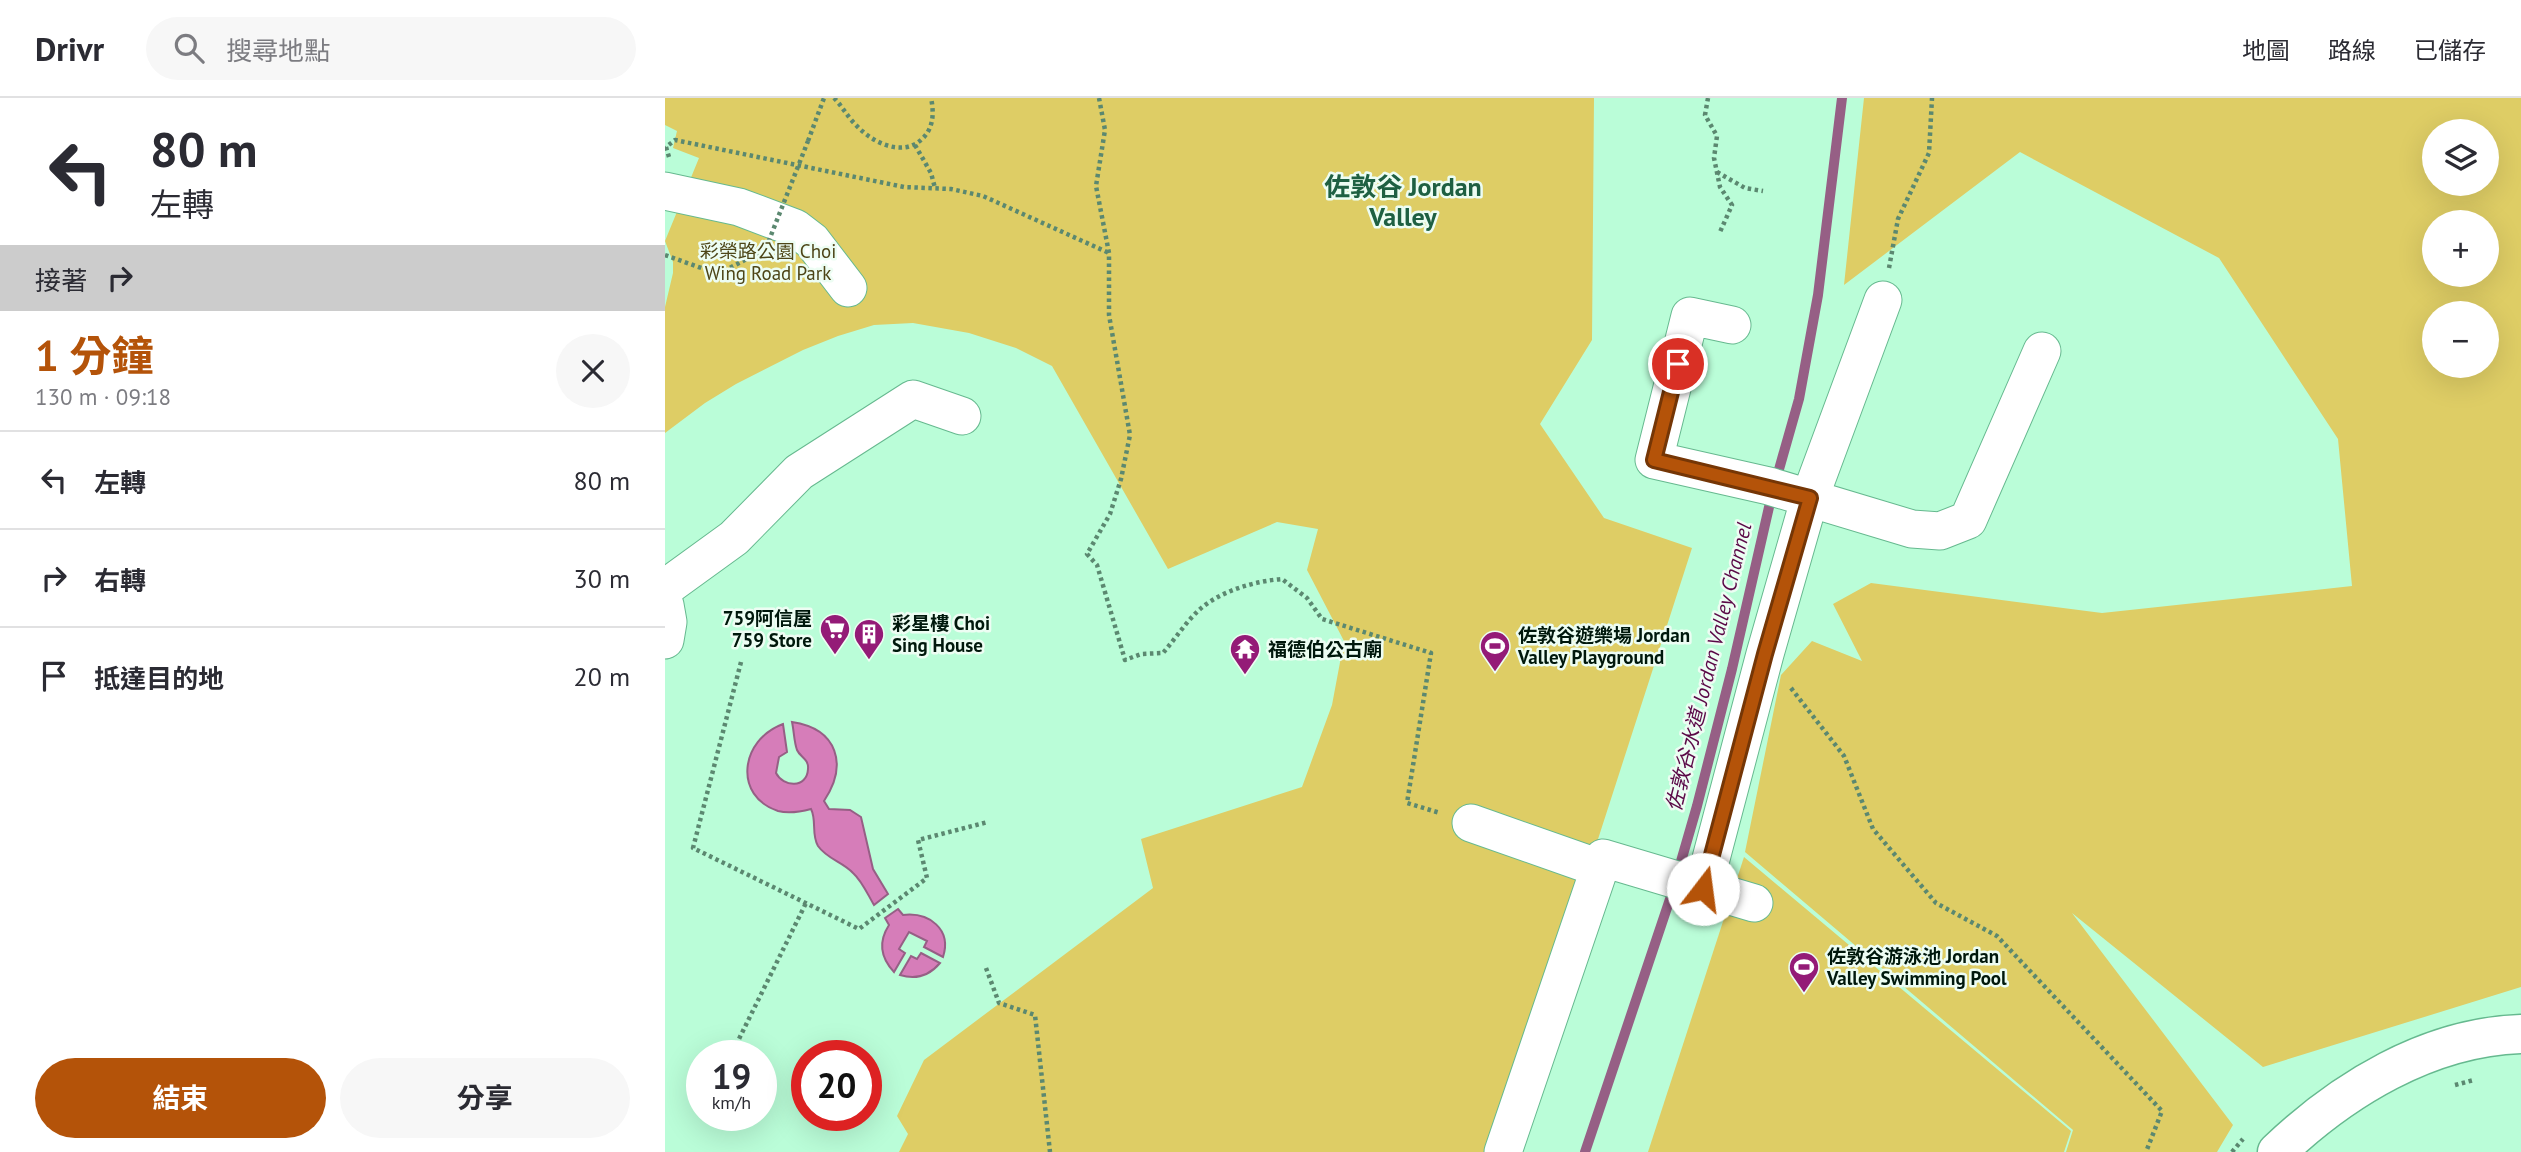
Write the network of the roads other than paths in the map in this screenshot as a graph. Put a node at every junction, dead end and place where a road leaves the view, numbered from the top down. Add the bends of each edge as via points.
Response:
1 (665, 191) edge
2 (848, 288) dead end
3 (1883, 300) road end
4 (1732, 325) dead end
5 (2042, 351) dead end
6 (962, 416) dead end
7 (1810, 498) junction
8 (665, 588) edge
9 (665, 606) edge
10 (665, 639) edge
11 (1471, 823) dead end
12 (1601, 863) junction
13 (1703, 889) junction
14 (1754, 903) dead end
15 (2521, 1034) edge
16 (1503, 1152) edge
17 (2277, 1152) edge

1 - 2 street via 739,207 795,228 812,241
3 - 7 street
4 - 7 street via 1690,316 1654,460
5 - 7 street via 1966,501 1968,520 1940,531 1912,529
6 - 8 street via 913,398 799,472 734,538
7 - 13 street
9 - 10 street
11 - 12 street
12 - 13 street
12 - 16 street
13 - 14 street
15 - 17 main road via 2419,1057 2374,1079 2307,1124

